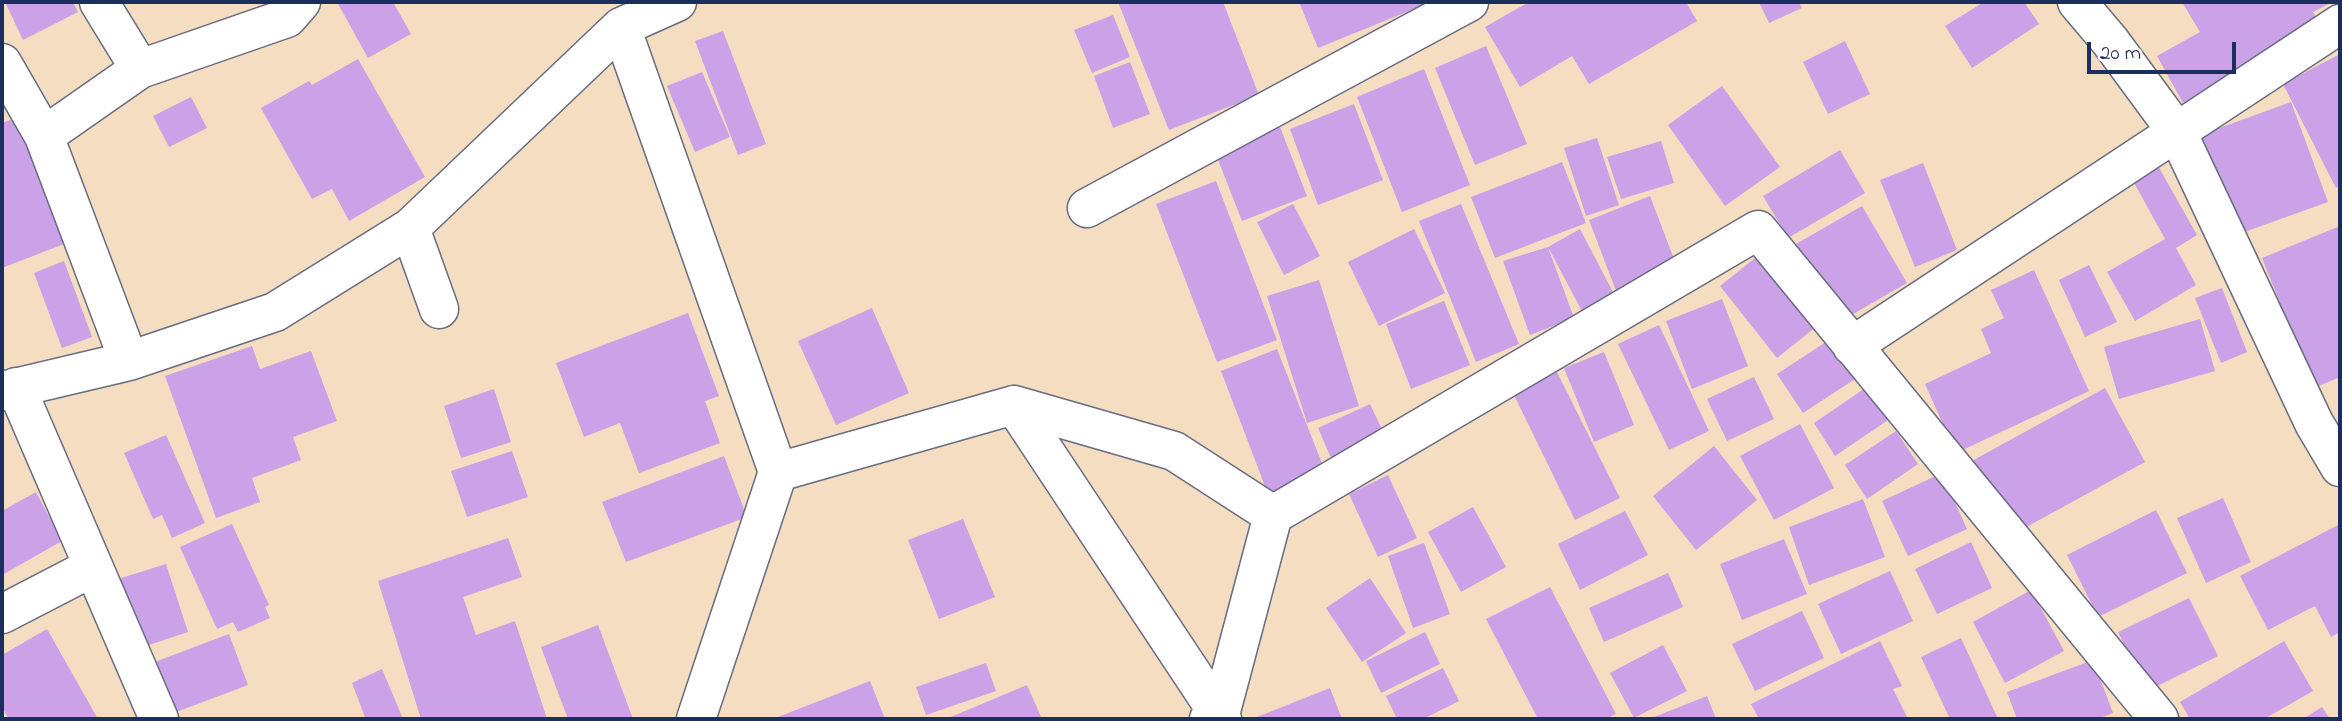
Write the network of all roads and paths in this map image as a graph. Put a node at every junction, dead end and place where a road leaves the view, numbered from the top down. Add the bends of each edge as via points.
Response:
1 (99, 2) edge
2 (301, 2) edge
3 (677, 2) edge
4 (1469, 2) edge
5 (2077, 2) edge
6 (2340, 24) edge
7 (621, 27) junction
8 (2, 63) edge
9 (140, 69) junction
10 (2177, 132) junction
11 (44, 136) junction
12 (1087, 208) dead end
13 (410, 228) junction
14 (439, 309) dead end
15 (1852, 346) junction
16 (129, 361) junction
17 (9, 389) edge
18 (1014, 405) junction
19 (2327, 416) edge
20 (2340, 467) edge
21 (778, 472) junction
22 (1273, 515) junction
23 (93, 567) junction
24 (2, 614) edge
25 (1217, 718) edge
26 (159, 719) edge
27 (696, 719) edge
28 (2159, 719) edge

1 - 9 street
2 - 9 street via 288,18
3 - 7 street
4 - 12 street
5 - 10 street
6 - 10 street
7 - 13 street
7 - 21 street
8 - 11 street
9 - 11 street
10 - 15 street
10 - 19 street
11 - 16 street
13 - 14 street
13 - 16 street via 275,312
15 - 22 street via 1758,230
15 - 28 street
16 - 17 street
17 - 23 street
18 - 21 street
18 - 22 street via 1174,451
18 - 25 street
19 - 20 street
21 - 27 street
22 - 25 street
23 - 24 street
23 - 26 street

